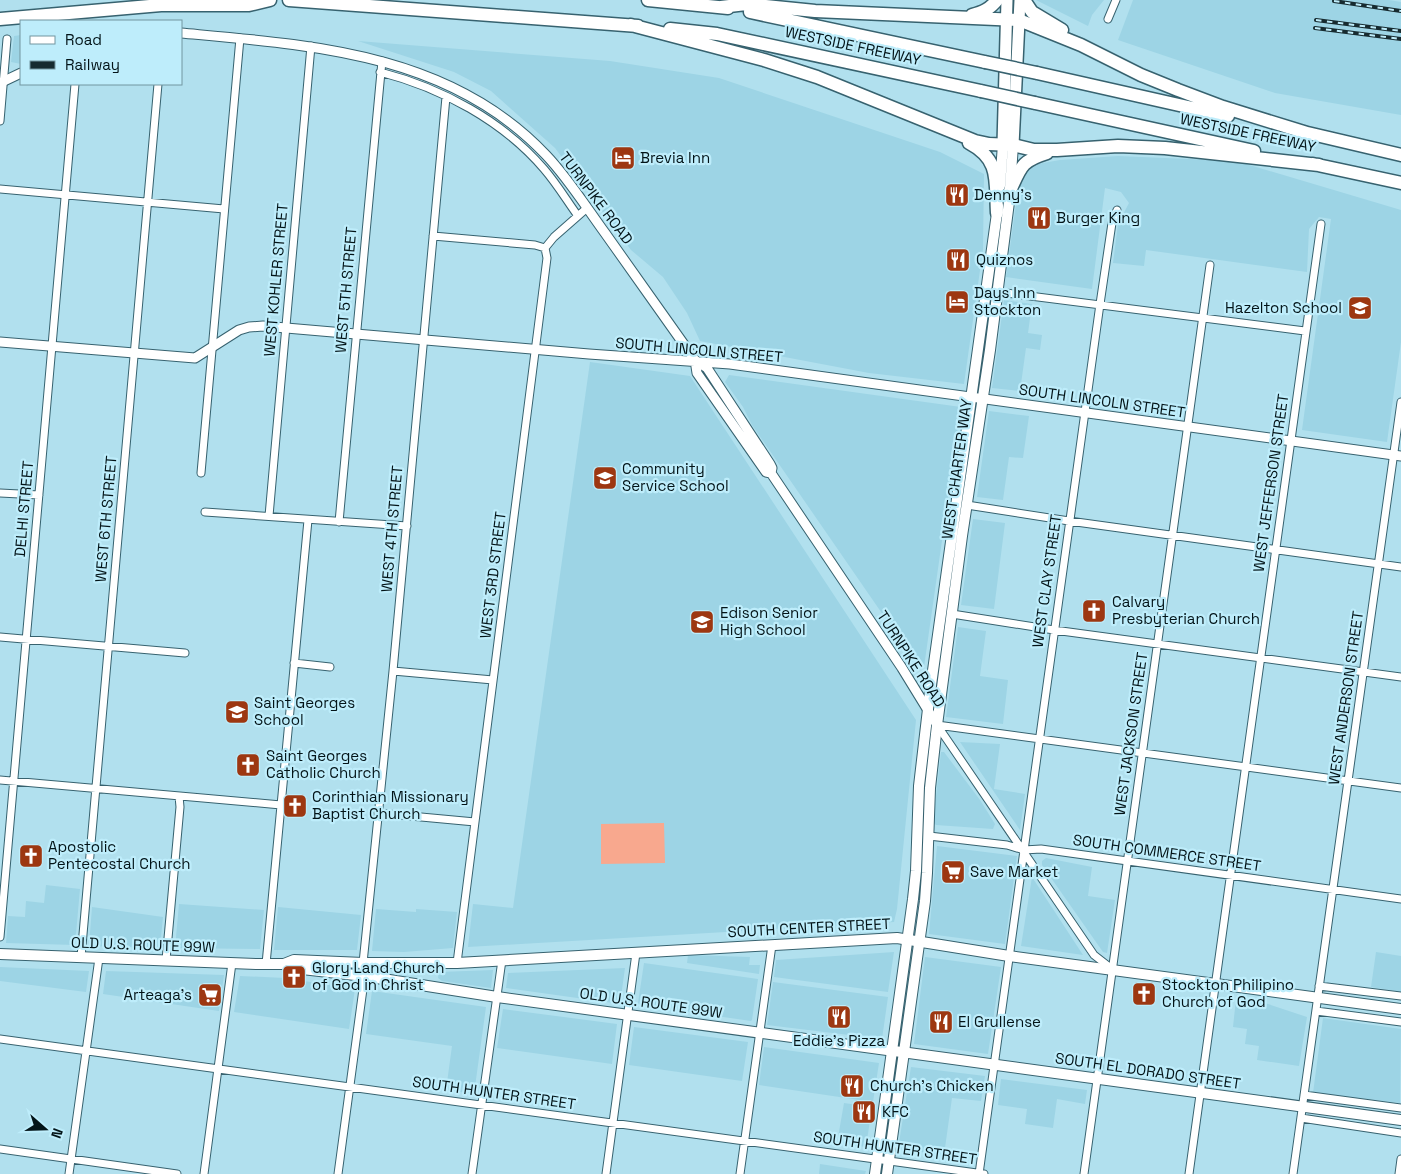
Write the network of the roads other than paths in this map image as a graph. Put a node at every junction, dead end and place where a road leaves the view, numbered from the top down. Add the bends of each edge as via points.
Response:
1 (270, 0) edge
2 (289, 0) edge
3 (648, 0) edge
4 (997, 0) edge
5 (1007, 0) edge
6 (1020, 0) edge
7 (1024, 0) edge
8 (1116, 0) edge
9 (721, 7) junction
10 (965, 18) junction
11 (0, 19) edge
12 (1108, 19) dead end
13 (1006, 20) junction
14 (1019, 20) junction
15 (631, 25) junction
16 (182, 33) edge
17 (7, 38) dead end
18 (240, 38) junction
19 (1081, 45) junction
20 (311, 46) junction
21 (382, 61) junction
22 (380, 72) junction
23 (20, 74) edge
24 (2, 82) edge
25 (75, 85) edge
26 (158, 85) edge
27 (446, 97) junction
28 (0, 122) edge
29 (938, 126) junction
30 (1307, 133) junction
31 (1008, 145) junction
32 (1057, 150) junction
33 (1401, 155) edge
34 (1320, 165) junction
35 (1401, 183) edge
36 (0, 189) edge
37 (1010, 191) junction
38 (65, 195) junction
39 (147, 203) junction
40 (587, 208) junction
41 (224, 209) junction
42 (1117, 210) dead end
43 (997, 213) junction
44 (578, 216) junction
45 (1321, 224) dead end
46 (433, 236) junction
47 (992, 242) junction
48 (545, 248) junction
49 (1210, 265) dead end
50 (998, 292) junction
51 (1100, 304) junction
52 (1202, 318) junction
53 (286, 328) junction
54 (1305, 331) junction
55 (356, 334) junction
56 (423, 340) junction
57 (0, 342) edge
58 (52, 346) junction
59 (212, 346) junction
60 (535, 349) junction
61 (134, 353) junction
62 (694, 360) junction
63 (971, 396) junction
64 (982, 398) junction
65 (1401, 402) edge
66 (1084, 413) junction
67 (1188, 426) junction
68 (1290, 441) junction
69 (1397, 456) edge
70 (962, 469) junction
71 (202, 473) dead end
72 (771, 473) junction
73 (0, 493) edge
74 (39, 495) junction
75 (967, 505) junction
76 (206, 512) dead end
77 (269, 516) junction
78 (308, 520) junction
79 (1069, 521) junction
80 (339, 522) junction
81 (407, 526) junction
82 (1173, 536) junction
83 (1275, 550) junction
84 (1378, 564) junction
85 (1401, 567) edge
86 (946, 581) junction
87 (952, 614) junction
88 (1054, 630) junction
89 (0, 637) edge
90 (26, 639) junction
91 (1157, 644) junction
92 (108, 646) junction
93 (185, 653) dead end
94 (1260, 658) junction
95 (294, 663) junction
96 (330, 667) dead end
97 (393, 671) junction
98 (1363, 672) junction
99 (1401, 678) edge
100 (494, 680) junction
101 (928, 712) junction
102 (937, 725) junction
103 (1039, 739) junction
104 (1142, 753) junction
105 (1245, 767) junction
106 (0, 780) edge
107 (14, 781) junction
108 (1348, 781) junction
109 (1401, 788) edge
110 (95, 789) junction
111 (179, 796) junction
112 (281, 805) junction
113 (378, 813) junction
114 (475, 822) junction
115 (929, 836) junction
116 (1024, 850) junction
117 (1127, 862) junction
118 (1230, 876) junction
119 (1333, 890) junction
120 (1401, 899) edge
121 (0, 937) edge
122 (908, 940) junction
123 (919, 942) junction
124 (772, 945) junction
125 (636, 952) junction
126 (0, 954) edge
127 (1009, 956) junction
128 (80, 957) junction
129 (100, 958) junction
130 (166, 960) junction
131 (502, 960) junction
132 (363, 963) junction
133 (457, 963) junction
134 (232, 964) junction
135 (266, 964) junction
136 (284, 964) junction
137 (1112, 969) junction
138 (364, 976) junction
139 (1215, 984) junction
140 (1319, 986) junction
141 (496, 996) junction
142 (1401, 996) edge
143 (1318, 998) junction
144 (1401, 1009) edge
145 (1316, 1011) junction
146 (628, 1015) junction
147 (1401, 1022) edge
148 (760, 1033) junction
149 (0, 1039) edge
150 (86, 1051) junction
151 (892, 1051) junction
152 (904, 1052) junction
153 (994, 1065) junction
154 (218, 1069) junction
155 (1097, 1079) junction
156 (350, 1087) junction
157 (1200, 1093) junction
158 (1304, 1095) junction
159 (482, 1105) junction
160 (1401, 1108) edge
161 (1302, 1113) junction
162 (1401, 1120) edge
163 (613, 1123) junction
164 (1401, 1133) edge
165 (744, 1141) junction
166 (0, 1149) edge
167 (71, 1159) junction
168 (878, 1159) junction
169 (1401, 1159) edge
170 (888, 1161) junction
171 (69, 1174) edge
172 (177, 1174) edge
173 (204, 1174) edge
174 (338, 1174) edge
175 (472, 1174) edge
176 (606, 1174) edge
177 (740, 1174) edge
178 (875, 1174) edge
179 (886, 1174) edge
180 (981, 1174) edge
181 (1084, 1174) edge
182 (1189, 1174) edge
183 (1293, 1174) edge
184 (1399, 1174) edge

1 - 11 highway via 249,5 161,5
2 - 15 highway, WESTSIDE FREEWAY
3 - 9 highway, WESTSIDE FREEWAY
4 - 10 highway via 985,11
5 - 13 highway, WEST CHARTER WAY
6 - 14 highway, WEST CHARTER WAY
7 - 19 highway via 1032,12 1075,37
8 - 12 street
9 - 10 highway via 746,4 815,11
9 - 30 highway, WESTSIDE FREEWAY, bridge via 819,25
10 - 13 highway
13 - 14 highway
13 - 31 highway, WEST CHARTER WAY
14 - 19 highway
14 - 31 highway, WEST CHARTER WAY
15 - 29 highway via 808,74
15 - 34 highway, WESTSIDE FREEWAY, bridge via 717,34
16 - 18 street, TURNPIKE ROAD
17 - 24 street
18 - 20 street, TURNPIKE ROAD
18 - 41 street
19 - 30 highway via 1178,90
20 - 21 street, TURNPIKE ROAD
20 - 53 street, WEST KOHLER STREET
21 - 22 street, WEST 5TH STREET
21 - 40 street, TURNPIKE ROAD via 439,80 498,113 560,170
22 - 27 street
22 - 55 street, WEST 5TH STREET
23 - 24 street
24 - 28 street
25 - 38 street, DELHI STREET
26 - 39 street, WEST 6TH STREET
27 - 44 street via 487,119 519,143 545,170
27 - 46 street, WEST 4TH STREET
29 - 31 highway via 975,141
29 - 43 highway via 988,157 993,170
30 - 33 highway, WESTSIDE FREEWAY
31 - 32 highway
31 - 37 main road, WEST CHARTER WAY
31 - 43 main road, WEST CHARTER WAY
32 - 34 highway via 1145,146
32 - 37 highway via 1027,161
34 - 35 highway, WESTSIDE FREEWAY
36 - 38 street
37 - 50 main road, WEST CHARTER WAY
38 - 39 street
38 - 58 street, DELHI STREET
39 - 41 street
39 - 61 street, WEST 6TH STREET
40 - 44 street
40 - 62 street, TURNPIKE ROAD
41 - 59 street
42 - 51 street, WEST CLAY STREET via 1112,223
43 - 47 main road, WEST CHARTER WAY
44 - 48 street
45 - 54 street, WEST JEFFERSON STREET
46 - 48 street via 535,244
46 - 56 street, WEST 4TH STREET
47 - 50 main road via 997,252 993,281
47 - 63 main road, WEST CHARTER WAY
48 - 60 street, WEST 3RD STREET via 547,258
49 - 52 street, WEST JACKSON STREET
50 - 51 street
50 - 64 main road, WEST CHARTER WAY
51 - 52 street
51 - 66 street, WEST CLAY STREET
52 - 54 street
52 - 67 street, WEST JACKSON STREET
53 - 55 street, SOUTH LINCOLN STREET
53 - 59 street, SOUTH LINCOLN STREET via 248,327
53 - 77 street, WEST KOHLER STREET
54 - 68 street, WEST JEFFERSON STREET
55 - 56 street, SOUTH LINCOLN STREET
55 - 80 street, WEST 5TH STREET
56 - 60 street, SOUTH LINCOLN STREET
56 - 81 street, WEST 4TH STREET
57 - 58 street, SOUTH LINCOLN STREET
58 - 61 street, SOUTH LINCOLN STREET
58 - 74 street, DELHI STREET
59 - 61 street, SOUTH LINCOLN STREET via 196,358
59 - 71 street
60 - 62 street, SOUTH LINCOLN STREET
60 - 100 street, WEST 3RD STREET
61 - 92 street, WEST 6TH STREET
62 - 63 street, SOUTH LINCOLN STREET
62 - 72 street, TURNPIKE ROAD via 697,373 766,472
62 - 72 street, TURNPIKE ROAD via 707,368 770,464
63 - 64 street, SOUTH LINCOLN STREET
63 - 70 main road, WEST CHARTER WAY
64 - 66 street, SOUTH LINCOLN STREET
64 - 75 main road, WEST CHARTER WAY
65 - 69 street, WEST ANDERSON STREET
66 - 67 street, SOUTH LINCOLN STREET
66 - 79 street, WEST CLAY STREET
67 - 68 street, SOUTH LINCOLN STREET
67 - 82 street, WEST JACKSON STREET
68 - 69 street, SOUTH LINCOLN STREET
68 - 83 street, WEST JEFFERSON STREET
69 - 84 street, WEST ANDERSON STREET
70 - 75 main road via 966,476 963,500
70 - 86 main road, WEST CHARTER WAY
72 - 101 street, TURNPIKE ROAD
73 - 74 street
74 - 90 street, DELHI STREET
75 - 79 street
75 - 87 main road, WEST CHARTER WAY
76 - 77 street
77 - 78 street
78 - 80 street
78 - 95 street
79 - 82 street
79 - 88 street, WEST CLAY STREET
80 - 81 street
81 - 97 street, WEST 4TH STREET
82 - 83 street
82 - 91 street, WEST JACKSON STREET
83 - 84 street
83 - 94 street, WEST JEFFERSON STREET
84 - 85 street
84 - 98 street, WEST ANDERSON STREET
86 - 87 main road via 950,584 947,612
86 - 101 main road, WEST CHARTER WAY
87 - 88 street
87 - 102 main road, WEST CHARTER WAY
88 - 91 street
88 - 103 street, WEST CLAY STREET
89 - 90 street
90 - 92 street
90 - 107 street, DELHI STREET
91 - 94 street
91 - 104 street, WEST JACKSON STREET
92 - 93 street
92 - 110 street, WEST 6TH STREET
94 - 98 street
94 - 105 street, WEST JEFFERSON STREET
95 - 96 street
95 - 112 street
97 - 100 street
97 - 113 street, WEST 4TH STREET
98 - 99 street
98 - 108 street, WEST ANDERSON STREET
100 - 114 street, WEST 3RD STREET
101 - 102 street, TURNPIKE ROAD
101 - 122 main road, WEST CHARTER WAY
102 - 103 street
102 - 115 main road, WEST CHARTER WAY
102 - 116 street, TURNPIKE ROAD
103 - 104 street
103 - 116 street, WEST CLAY STREET
104 - 105 street
104 - 117 street, WEST JACKSON STREET
105 - 108 street
105 - 118 street, WEST JEFFERSON STREET
106 - 107 street
107 - 110 street
107 - 121 street, DELHI STREET
108 - 109 street
108 - 119 street, WEST ANDERSON STREET
110 - 111 street
110 - 128 street, WEST 6TH STREET
111 - 112 street
111 - 130 street
112 - 135 street
113 - 114 street
113 - 132 street, WEST 4TH STREET
114 - 133 street, WEST 3RD STREET
115 - 116 street, SOUTH COMMERCE STREET
115 - 123 main road, WEST CHARTER WAY
116 - 117 street, SOUTH COMMERCE STREET
116 - 127 street, WEST CLAY STREET
116 - 137 street, TURNPIKE ROAD via 1094,955
117 - 118 street, SOUTH COMMERCE STREET
117 - 137 street, WEST JACKSON STREET
118 - 119 street, SOUTH COMMERCE STREET
118 - 139 street, WEST JEFFERSON STREET
119 - 120 street, SOUTH COMMERCE STREET
119 - 140 street, WEST ANDERSON STREET
122 - 123 main road, SOUTH CENTER STREET
122 - 124 main road, SOUTH CENTER STREET
122 - 151 main road, WEST CHARTER WAY
123 - 127 main road, SOUTH CENTER STREET
123 - 152 main road, WEST CHARTER WAY
124 - 125 main road, SOUTH CENTER STREET
124 - 148 street
125 - 131 main road, SOUTH CENTER STREET
125 - 146 street
126 - 128 main road, OLD U.S. ROUTE 99W
127 - 137 main road, SOUTH CENTER STREET
127 - 153 street, WEST CLAY STREET
128 - 129 main road, OLD U.S. ROUTE 99W
129 - 130 main road, OLD U.S. ROUTE 99W
129 - 150 street
130 - 134 main road, OLD U.S. ROUTE 99W
131 - 133 main road, SOUTH CENTER STREET
131 - 141 street
132 - 133 main road, SOUTH CENTER STREET
132 - 136 main road, OLD U.S. ROUTE 99W via 294,960
132 - 138 street, WEST 4TH STREET
134 - 135 main road, OLD U.S. ROUTE 99W
134 - 154 street
135 - 136 main road, OLD U.S. ROUTE 99W
136 - 138 main road, OLD U.S. ROUTE 99W via 293,968
137 - 139 main road, SOUTH CENTER STREET
137 - 155 street, WEST JACKSON STREET
138 - 141 main road, OLD U.S. ROUTE 99W
138 - 156 street, WEST 4TH STREET
139 - 143 main road, SOUTH CENTER STREET
139 - 157 street, WEST JEFFERSON STREET
140 - 142 street
140 - 143 street, WEST ANDERSON STREET
141 - 146 main road, OLD U.S. ROUTE 99W
141 - 159 street
143 - 144 main road, SOUTH CENTER STREET
143 - 145 street, WEST ANDERSON STREET
145 - 147 street
145 - 158 street, WEST ANDERSON STREET
146 - 148 main road, OLD U.S. ROUTE 99W
146 - 163 street
148 - 151 main road, OLD U.S. ROUTE 99W
148 - 165 street
149 - 150 street, SOUTH HUNTER STREET
150 - 154 street, SOUTH HUNTER STREET
150 - 167 street
151 - 152 main road, SOUTH EL DORADO STREET
151 - 168 main road
152 - 153 main road, SOUTH EL DORADO STREET
152 - 170 main road
153 - 155 main road, SOUTH EL DORADO STREET
153 - 180 street, WEST CLAY STREET
154 - 156 street, SOUTH HUNTER STREET
154 - 173 street
155 - 157 main road, SOUTH EL DORADO STREET
155 - 181 street, WEST JACKSON STREET
156 - 159 street, SOUTH HUNTER STREET
156 - 174 street, WEST 4TH STREET
157 - 161 main road, SOUTH EL DORADO STREET
157 - 182 street, WEST JEFFERSON STREET
158 - 160 street
158 - 161 street, WEST ANDERSON STREET
159 - 163 street, SOUTH HUNTER STREET
159 - 175 street
161 - 162 main road, SOUTH EL DORADO STREET
161 - 164 street, SOUTH EL DORADO STREET
161 - 183 street, WEST ANDERSON STREET
163 - 165 street, SOUTH HUNTER STREET
163 - 176 street
165 - 168 street, SOUTH HUNTER STREET
165 - 177 street
166 - 167 street
167 - 171 street
167 - 172 street
168 - 170 street, SOUTH HUNTER STREET
168 - 178 main road
169 - 184 street
170 - 179 main road
170 - 180 street, SOUTH HUNTER STREET

